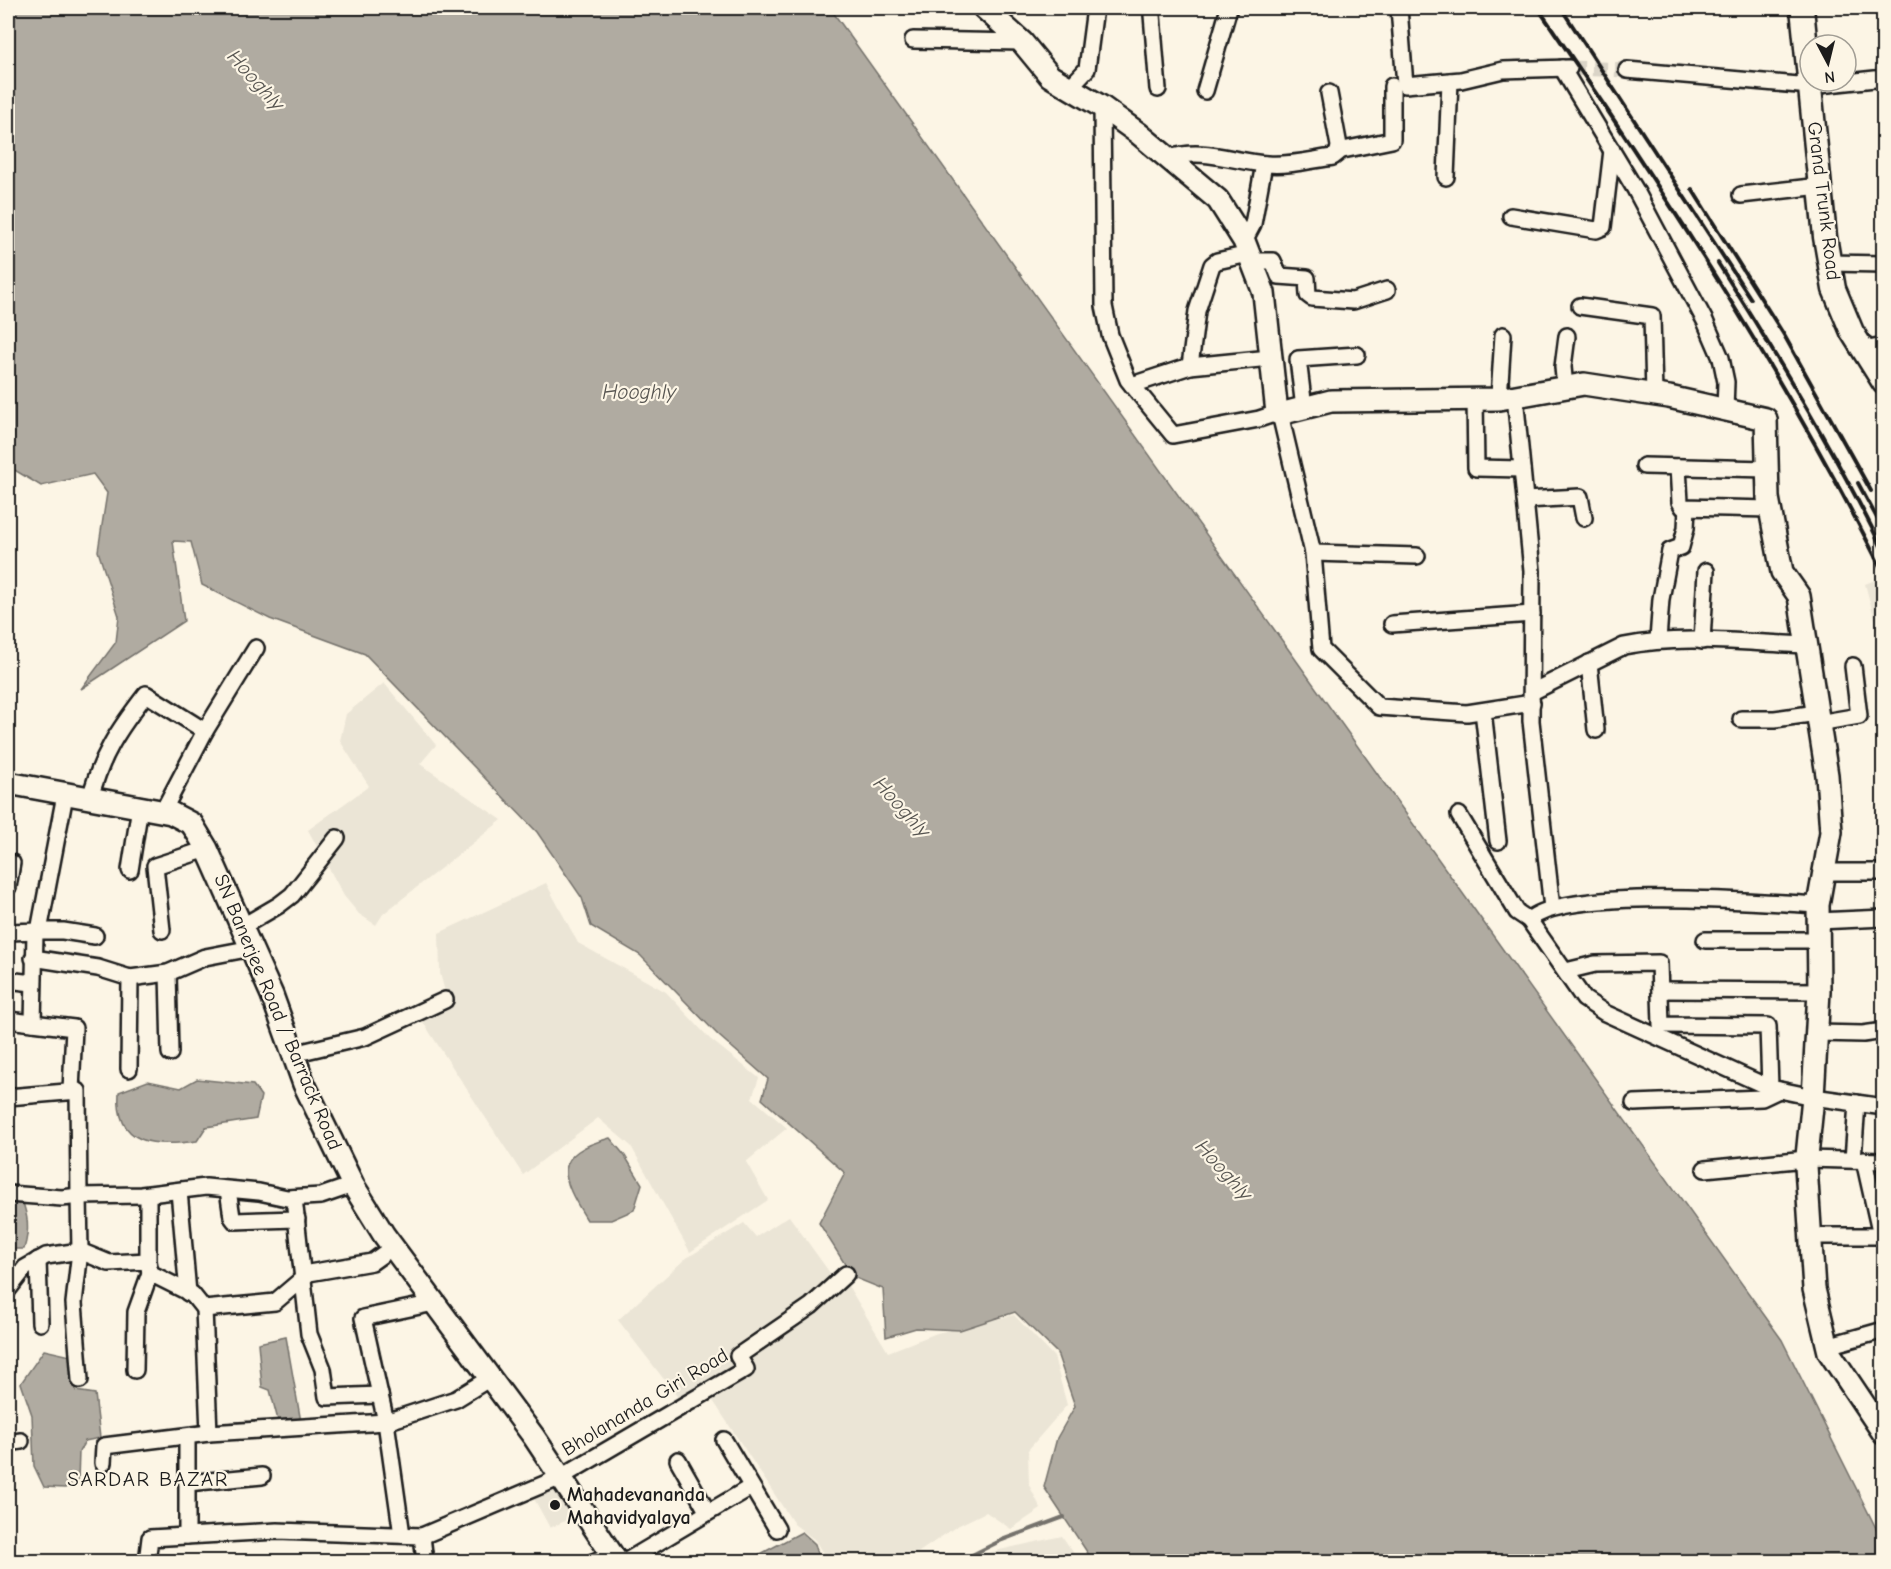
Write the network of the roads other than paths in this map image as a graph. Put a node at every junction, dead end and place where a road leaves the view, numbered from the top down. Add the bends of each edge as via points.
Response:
1 (984, 8) edge
2 (1095, 8) edge
3 (1229, 8) edge
4 (1399, 8) edge
5 (1802, 8) edge
6 (1152, 15) dead end
7 (1805, 33) edge
8 (913, 40) dead end
9 (1022, 42) junction
10 (1627, 70) tunnel mouth
11 (1884, 78) edge
12 (1450, 81) junction
13 (1858, 81) edge
14 (1798, 85) edge
15 (1392, 86) dead end
16 (1070, 87) junction
17 (1158, 89) dead end
18 (1205, 91) dead end
19 (1329, 93) dead end
20 (1811, 93) edge
21 (1102, 106) junction
22 (1338, 150) junction
23 (1612, 150) junction
24 (1170, 158) junction
25 (1264, 164) junction
26 (1446, 177) dead end
27 (1820, 186) junction
28 (1741, 195) dead end
29 (1511, 216) dead end
30 (1248, 252) junction
31 (1829, 263) junction
32 (1884, 264) edge
33 (1387, 290) dead end
34 (1580, 306) dead end
35 (1503, 335) dead end
36 (1567, 336) dead end
37 (1874, 348) edge
38 (1357, 355) dead end
39 (1270, 358) junction
40 (1190, 366) junction
41 (1884, 383) edge
42 (1132, 385) junction
43 (1565, 388) junction
44 (1654, 395) junction
45 (1507, 398) junction
46 (1474, 399) junction
47 (1304, 408) junction
48 (1725, 410) junction
49 (1278, 414) junction
50 (1644, 466) dead end
51 (1678, 467) junction
52 (1522, 469) junction
53 (1767, 469) junction
54 (1525, 500) junction
55 (1687, 508) junction
56 (1770, 509) junction
57 (1584, 518) dead end
58 (1313, 553) junction
59 (1417, 556) dead end
60 (1706, 571) dead end
61 (1532, 614) junction
62 (1392, 624) dead end
63 (1658, 640) junction
64 (1702, 641) junction
65 (1806, 645) junction
66 (256, 648) dead end
67 (1589, 663) junction
68 (1852, 666) dead end
69 (1532, 697) junction
70 (1483, 711) junction
71 (1818, 718) junction
72 (1741, 719) dead end
73 (206, 730) junction
74 (1596, 730) dead end
75 (8, 783) edge
76 (65, 795) junction
77 (90, 799) junction
78 (140, 807) junction
79 (163, 811) junction
80 (1459, 815) dead end
81 (337, 838) dead end
82 (1498, 841) dead end
83 (207, 849) junction
84 (8, 862) edge
85 (130, 870) dead end
86 (1824, 872) junction
87 (1884, 872) edge
88 (8, 887) edge
89 (1552, 908) junction
90 (1884, 918) edge
91 (1530, 920) junction
92 (1818, 922) junction
93 (243, 926) junction
94 (162, 930) dead end
95 (8, 932) edge
96 (37, 932) junction
97 (95, 936) dead end
98 (1705, 940) dead end
99 (252, 948) junction
100 (33, 958) junction
101 (1566, 971) junction
102 (168, 973) junction
103 (130, 978) junction
104 (8, 980) edge
105 (32, 983) junction
106 (1660, 990) junction
107 (1819, 991) junction
108 (445, 1000) dead end
109 (8, 1020) edge
110 (33, 1023) junction
111 (1884, 1031) edge
112 (1817, 1033) junction
113 (170, 1053) dead end
114 (293, 1054) junction
115 (129, 1069) dead end
116 (1774, 1089) junction
117 (71, 1091) junction
118 (8, 1097) edge
119 (1813, 1097) junction
120 (1634, 1103) dead end
121 (1857, 1103) junction
122 (1884, 1107) edge
123 (1806, 1160) junction
124 (1858, 1160) junction
125 (1884, 1161) edge
126 (1705, 1169) dead end
127 (353, 1185) junction
128 (228, 1190) junction
129 (179, 1191) junction
130 (8, 1194) edge
131 (148, 1195) junction
132 (79, 1196) junction
133 (294, 1198) junction
134 (297, 1219) junction
135 (1810, 1236) junction
136 (1882, 1236) edge
137 (393, 1247) junction
138 (80, 1251) junction
139 (38, 1260) junction
140 (149, 1267) junction
141 (846, 1274) dead end
142 (303, 1278) junction
143 (8, 1290) edge
144 (188, 1293) junction
145 (434, 1303) junction
146 (204, 1309) junction
147 (40, 1323) dead end
148 (1884, 1330) edge
149 (1827, 1346) junction
150 (135, 1370) dead end
151 (490, 1378) junction
152 (80, 1380) dead end
153 (380, 1395) junction
154 (386, 1422) junction
155 (210, 1433) junction
156 (1884, 1434) edge
157 (187, 1437) junction
158 (724, 1440) dead end
159 (678, 1460) dead end
160 (103, 1463) dead end
161 (262, 1476) dead end
162 (561, 1477) junction
163 (187, 1483) junction
164 (751, 1486) junction
165 (707, 1511) junction
166 (777, 1529) dead end
167 (402, 1535) junction
168 (187, 1536) junction
169 (422, 1536) junction
170 (612, 1560) edge
171 (147, 1562) edge
172 (425, 1562) edge

1 - 9 street
2 - 16 street via 1087,69
3 - 18 street
4 - 12 street via 1405,84
5 - 7 main road, Grand Trunk Road
6 - 17 street
8 - 9 street
9 - 16 street via 1044,70
10 - 14 street
11 - 13 street
12 - 23 street via 1503,70 1566,68
12 - 26 street
15 - 22 street via 1392,140
16 - 21 street
19 - 22 street
20 - 27 main road, Grand Trunk Road
21 - 24 street
21 - 42 street via 1104,306 1110,335
22 - 25 street via 1333,157
23 - 29 street via 1603,227 1596,230
23 - 48 street via 1714,339 1726,382
24 - 25 street via 1191,152
24 - 30 street via 1218,200
25 - 30 street
27 - 28 street
27 - 31 main road, Grand Trunk Road
30 - 33 street via 1273,261 1279,276 1307,278 1308,295 1312,298 1353,301
30 - 39 street via 1264,292
30 - 40 street via 1212,266 1197,310
31 - 32 street
31 - 37 main road, Grand Trunk Road via 1842,310
34 - 44 street via 1652,316
35 - 45 street
36 - 43 street
37 - 41 main road, Grand Trunk Road
38 - 47 street via 1298,359
39 - 40 street
39 - 49 street
40 - 42 street
42 - 49 street via 1173,435
43 - 44 street via 1584,384
43 - 45 street
44 - 48 street
45 - 46 street
45 - 52 street
46 - 47 street via 1331,401
46 - 52 street via 1476,468
47 - 49 street
48 - 53 street via 1766,419
49 - 58 street
50 - 51 street
51 - 53 street
51 - 55 street via 1681,506
52 - 54 street
53 - 56 street
54 - 57 street via 1580,497
54 - 61 street
55 - 56 street
55 - 63 street via 1681,547 1670,550
56 - 65 street via 1782,572 1799,597
58 - 59 street
58 - 70 street via 1320,650 1379,707
60 - 64 street
61 - 62 street
61 - 69 street
63 - 64 street
63 - 67 street via 1624,646
64 - 65 street
65 - 71 street
66 - 73 street
67 - 69 street
67 - 74 street
68 - 71 street via 1859,716
69 - 70 street
69 - 89 street
70 - 82 street
71 - 72 street
71 - 86 street via 1830,832
73 - 77 street via 146,694 114,736 97,772
73 - 79 street
75 - 76 street, SN Banerjee Road / Barrack Road
76 - 77 street, SN Banerjee Road / Barrack Road
76 - 96 street
77 - 78 street, SN Banerjee Road / Barrack Road
78 - 79 street, SN Banerjee Road / Barrack Road
78 - 85 street
79 - 83 street, SN Banerjee Road / Barrack Road via 192,824
80 - 91 street via 1517,912
81 - 93 street via 292,895
83 - 93 street, SN Banerjee Road / Barrack Road
83 - 94 street via 155,866
84 - 88 street via 12,863
86 - 87 street
86 - 92 street
89 - 91 street
89 - 92 street via 1619,900 1701,899
90 - 92 street
91 - 101 street
92 - 98 street
92 - 107 street
93 - 99 street, SN Banerjee Road / Barrack Road
95 - 96 street
96 - 97 street
96 - 100 street
99 - 102 street via 205,957
99 - 114 street, SN Banerjee Road / Barrack Road
100 - 103 street via 98,968
100 - 105 street
101 - 106 street via 1594,964 1657,963
101 - 116 street via 1584,999 1605,1013
102 - 103 street
102 - 113 street
103 - 115 street
104 - 105 street
105 - 110 street
106 - 107 street
106 - 116 street via 1664,1026 1768,1026
107 - 112 street
108 - 114 street via 365,1037
109 - 110 street
110 - 117 street via 74,1028
111 - 112 street
112 - 119 street
114 - 127 street, SN Banerjee Road / Barrack Road
116 - 119 street
116 - 120 street via 1762,1098
117 - 118 street
117 - 132 street via 78,1091
119 - 121 street
119 - 123 street
121 - 122 street
121 - 124 street
123 - 124 street
123 - 126 street
123 - 135 street
124 - 125 street
124 - 136 street
127 - 133 street via 321,1196
127 - 137 street, SN Banerjee Road / Barrack Road
128 - 129 street via 206,1187
128 - 133 street
128 - 134 street via 236,1221
129 - 131 street
129 - 144 street
130 - 132 street
131 - 132 street
131 - 140 street
132 - 138 street
133 - 134 street
134 - 142 street
135 - 136 street
135 - 149 street via 1814,1288
137 - 142 street via 372,1262 309,1273
137 - 145 street, SN Banerjee Road / Barrack Road
138 - 139 street
138 - 140 street via 109,1263
138 - 152 street via 74,1303
139 - 143 street via 25,1268
139 - 147 street
140 - 144 street
140 - 150 street via 136,1312
141 - 162 street, Bholananda Giri Road via 811,1306 738,1356 746,1369
142 - 146 street via 275,1302
142 - 153 street via 310,1341 323,1369 327,1396
144 - 146 street
145 - 151 street, SN Banerjee Road / Barrack Road
145 - 153 street via 363,1318
146 - 155 street
148 - 149 street
149 - 156 street
151 - 154 street via 456,1399
151 - 162 street, SN Banerjee Road / Barrack Road
153 - 154 street
154 - 155 street
154 - 167 street
155 - 157 street
157 - 160 street via 104,1446
157 - 163 street
158 - 164 street
159 - 165 street
161 - 163 street
162 - 169 street
162 - 170 street, SN Banerjee Road / Barrack Road
163 - 168 street
164 - 165 street
164 - 166 street
165 - 170 street
167 - 168 street via 277,1531
167 - 169 street
168 - 171 street via 150,1538
169 - 172 street

